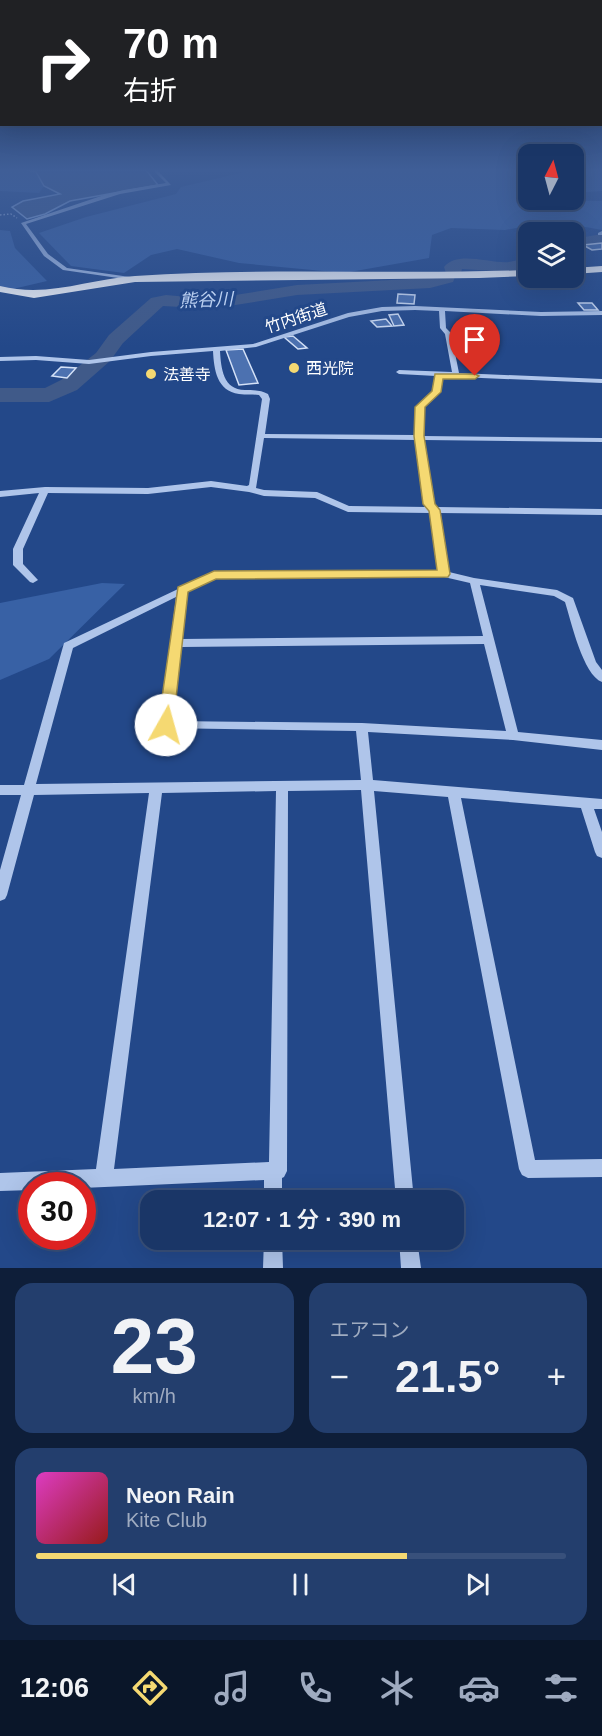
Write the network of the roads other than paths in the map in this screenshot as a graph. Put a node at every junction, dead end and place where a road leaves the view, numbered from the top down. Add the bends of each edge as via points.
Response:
1 (27, 229) edge
2 (602, 269) edge
3 (584, 270) edge
4 (518, 273) edge
5 (130, 279) junction
6 (0, 289) edge
7 (442, 310) junction
8 (602, 313) edge
9 (216, 348) junction
10 (2, 360) edge
11 (399, 372) dead end
12 (439, 376) junction
13 (456, 376) junction
14 (602, 381) edge
15 (261, 435) junction
16 (419, 436) junction
17 (602, 440) edge
18 (249, 489) junction
19 (45, 490) junction
20 (0, 494) edge
21 (434, 510) junction
22 (602, 512) edge
23 (444, 574) junction
24 (33, 580) dead end
25 (474, 581) junction
26 (182, 590) junction
27 (489, 640) junction
28 (176, 643) junction
29 (602, 678) edge
30 (362, 727) junction
31 (513, 736) junction
32 (602, 745) edge
33 (367, 785) junction
34 (282, 787) junction
35 (156, 788) junction
36 (28, 789) junction
37 (0, 790) edge
38 (453, 791) junction
39 (586, 803) junction
40 (602, 804) edge
41 (602, 852) edge
42 (0, 895) edge
43 (602, 1168) edge
44 (273, 1171) junction
45 (104, 1178) junction
46 (0, 1182) edge
47 (273, 1190) edge
48 (404, 1190) edge
49 (273, 1250) edge
50 (409, 1250) edge
51 (273, 1268) edge
52 (411, 1268) edge

1 - 5 street via 46,255 65,269
2 - 3 highway
4 - 5 highway
5 - 6 highway via 45,295 13,294
7 - 8 street, 竹内街道 via 540,315
7 - 9 street, 竹内街道 via 382,309 348,315 254,346
7 - 13 street
9 - 10 street, 竹内街道 via 89,362
9 - 15 street via 218,369 226,387 264,394
11 - 12 street
12 - 13 street
12 - 16 street via 436,392 420,407
13 - 14 street
15 - 16 street
15 - 18 street via 253,486
16 - 17 street
16 - 21 street via 429,504
18 - 19 street via 211,484 148,491
18 - 21 street via 264,494 317,495 348,509
19 - 20 street
19 - 24 street via 18,549 18,565
21 - 22 street
21 - 23 street
23 - 25 street
23 - 26 street via 214,575
25 - 27 street
25 - 29 street via 556,593 569,600 591,663
26 - 28 street
26 - 36 street via 68,646
27 - 28 street
27 - 31 street
28 - 30 street via 166,725
30 - 31 street
30 - 33 street
31 - 32 street
33 - 34 street
33 - 38 street
33 - 48 street
34 - 35 street
34 - 44 street via 278,1171
35 - 36 street
35 - 45 street
36 - 37 street
36 - 42 street
38 - 39 street
38 - 43 street via 528,1169
39 - 40 street
39 - 41 street
44 - 45 street
44 - 47 street
45 - 46 street
49 - 51 street
50 - 52 street

